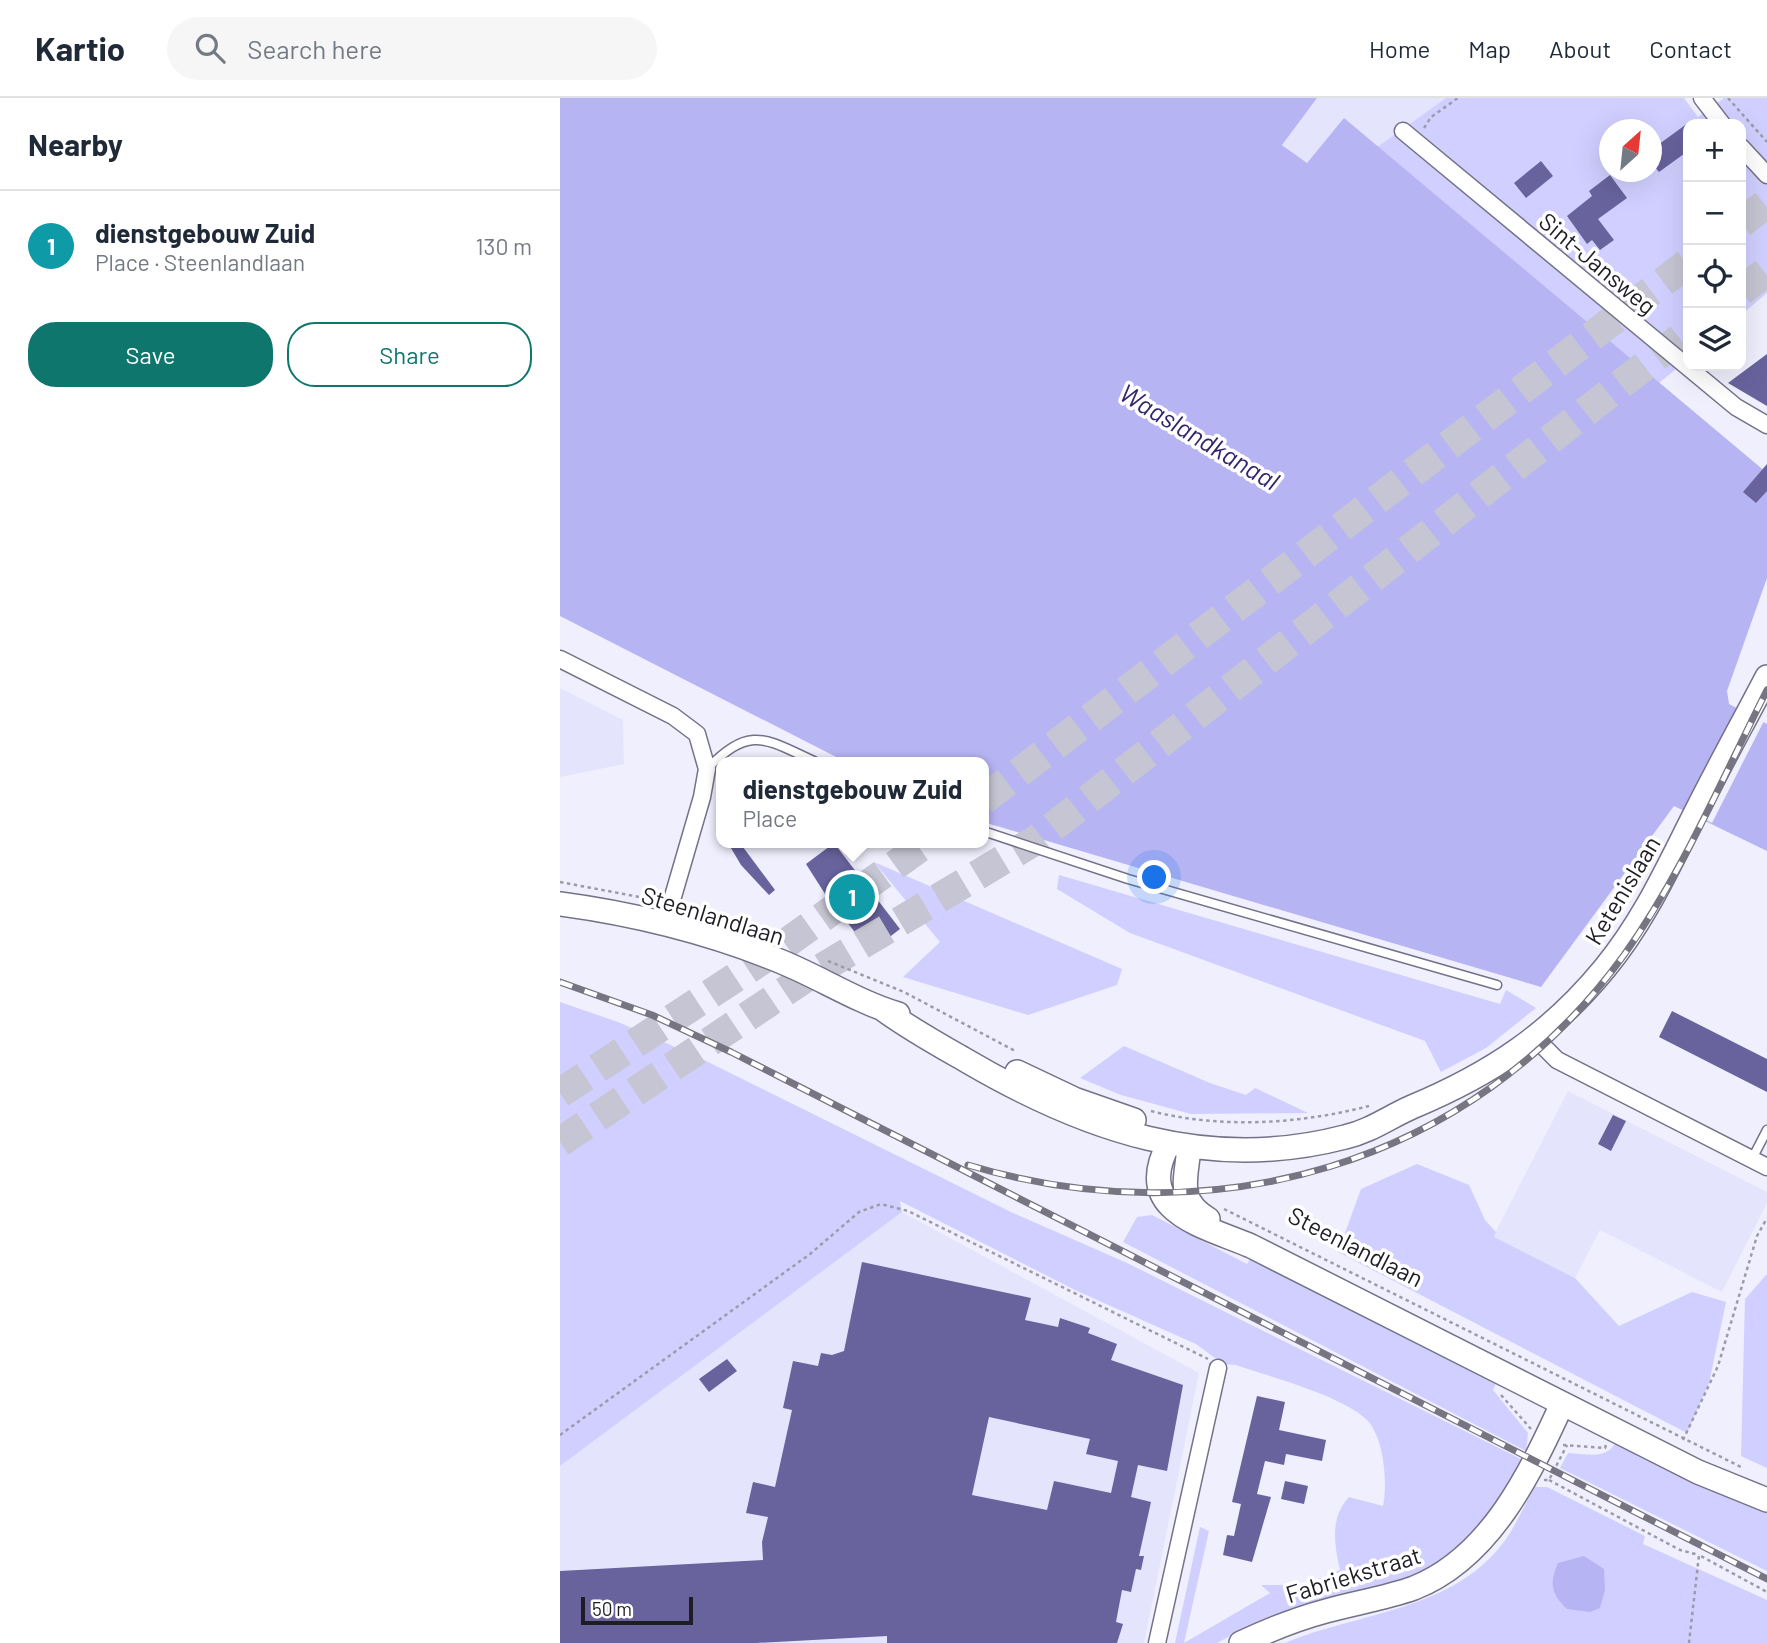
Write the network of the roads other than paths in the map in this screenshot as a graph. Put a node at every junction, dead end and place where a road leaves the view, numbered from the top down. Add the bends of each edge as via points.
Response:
1 (1702, 98) edge
2 (1718, 119) edge
3 (1403, 131) dead end
4 (1746, 152) edge
5 (1766, 173) edge
6 (1767, 425) edge
7 (560, 659) edge
8 (1767, 677) edge
9 (719, 757) edge
10 (805, 757) edge
11 (716, 760) edge
12 (707, 769) junction
13 (989, 833) edge
14 (560, 904) edge
15 (667, 914) junction
16 (1497, 985) dead end
17 (1536, 1039) junction
18 (1767, 1129) edge
19 (1183, 1140) junction
20 (1760, 1163) edge
21 (1218, 1368) road end
22 (1562, 1404) junction
23 (1767, 1500) edge
24 (1157, 1643) edge
25 (1241, 1643) edge

1 - 2 street
3 - 6 street, Sint-Jansweg via 1736,407
4 - 5 street
7 - 12 street via 673,716 697,734
8 - 17 main road, Ketenislaan via 1664,878 1621,948
9 - 10 lane via 750,738 770,741
11 - 12 lane
12 - 15 street
13 - 16 lane via 1128,879
14 - 15 main road, Steenlandlaan
15 - 19 main road, Steenlandlaan via 906,1016 1023,1076
17 - 19 main road, Ketenislaan via 1483,1074 1385,1110 1384,1124 1345,1137 1250,1149
17 - 20 street via 1557,1060
18 - 20 lane
19 - 22 main road, Steenlandlaan via 1185,1186 1192,1209 1251,1247
21 - 24 street
22 - 23 main road, Steenlandlaan via 1620,1421 1698,1472
22 - 25 main road, Fabriekstraat via 1493,1527 1450,1569 1415,1587 1278,1625

